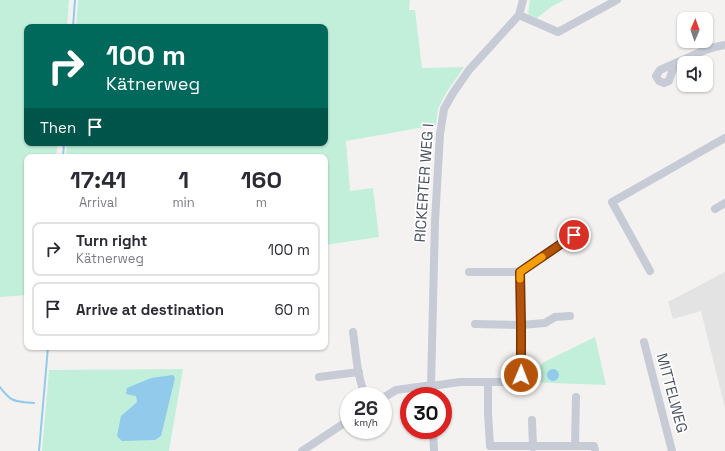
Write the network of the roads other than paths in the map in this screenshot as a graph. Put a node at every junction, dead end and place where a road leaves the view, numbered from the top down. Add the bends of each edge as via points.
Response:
1 (522, 0) edge
2 (617, 0) edge
3 (519, 16) junction
4 (725, 45) edge
5 (675, 63) dead end
6 (725, 138) edge
7 (725, 203) edge
8 (715, 208) dead end
9 (574, 235) dead end
10 (650, 271) dead end
11 (470, 272) dead end
12 (520, 272) junction
13 (570, 316) dead end
14 (475, 324) dead end
15 (521, 325) junction
16 (353, 332) dead end
17 (644, 342) dead end
18 (360, 372) junction
19 (319, 377) dead end
20 (488, 382) junction
21 (431, 386) junction
22 (363, 387) edge
23 (392, 392) edge
24 (576, 397) dead end
25 (532, 420) dead end
26 (340, 426) edge
27 (433, 439) edge
28 (575, 446) junction
29 (533, 447) junction
30 (302, 451) edge
31 (434, 451) edge
32 (595, 451) edge
33 (672, 451) edge

1 - 3 street
2 - 3 street via 558,32
3 - 21 street, RICKERTER WEG I via 469,70 444,109 435,221
4 - 5 street
6 - 10 street via 612,202
7 - 8 street
9 - 12 street
11 - 12 street
12 - 15 street
13 - 15 street via 555,317 545,323
14 - 15 street
15 - 20 street via 521,375 518,380 512,382
16 - 18 street
17 - 33 street, MITTELWEG
18 - 19 street
18 - 22 street
20 - 21 street
20 - 29 street via 490,446
21 - 23 street
24 - 28 street
25 - 29 street
26 - 30 street
27 - 31 street
28 - 29 street
28 - 32 street via 594,446

